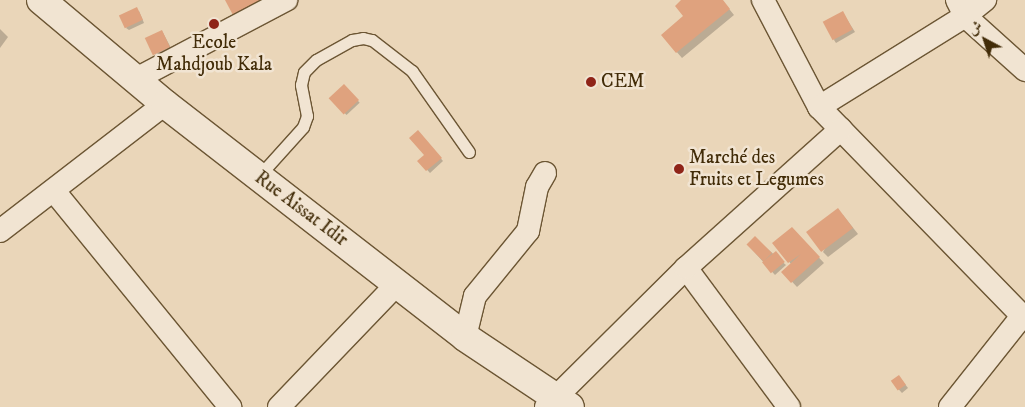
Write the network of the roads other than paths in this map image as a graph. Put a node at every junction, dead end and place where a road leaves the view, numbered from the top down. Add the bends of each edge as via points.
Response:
1 (41, 0) edge
2 (286, 0) edge
3 (763, 0) edge
4 (985, 0) edge
5 (961, 8) edge
6 (1025, 70) edge
7 (136, 79) junction
8 (165, 104) junction
9 (819, 107) junction
10 (841, 129) junction
11 (469, 152) dead end
12 (545, 173) dead end
13 (258, 177) junction
14 (54, 191) junction
15 (0, 231) edge
16 (686, 268) junction
17 (398, 283) junction
18 (1024, 318) edge
19 (465, 337) junction
20 (558, 404) edge
21 (230, 407) edge
22 (279, 407) edge
23 (789, 407) edge
24 (950, 407) edge

1 - 7 street, Rue Aissat Idir
2 - 7 street
3 - 9 street
4 - 5 street
5 - 6 street
5 - 9 street
7 - 8 street, Rue Aissat Idir
8 - 13 street, Rue Aissat Idir
8 - 14 street
9 - 10 street
10 - 16 street
10 - 18 street
11 - 13 lane via 412,71 372,40 363,38 352,40 316,60 304,72 301,85 307,116 303,127
12 - 19 street via 537,187 528,231 475,296
13 - 17 street, Rue Aissat Idir
14 - 15 street
14 - 21 street
16 - 20 street
16 - 23 street
17 - 19 street, Rue Aissat Idir
17 - 22 street
18 - 24 street
19 - 20 street, Rue Aissat Idir

